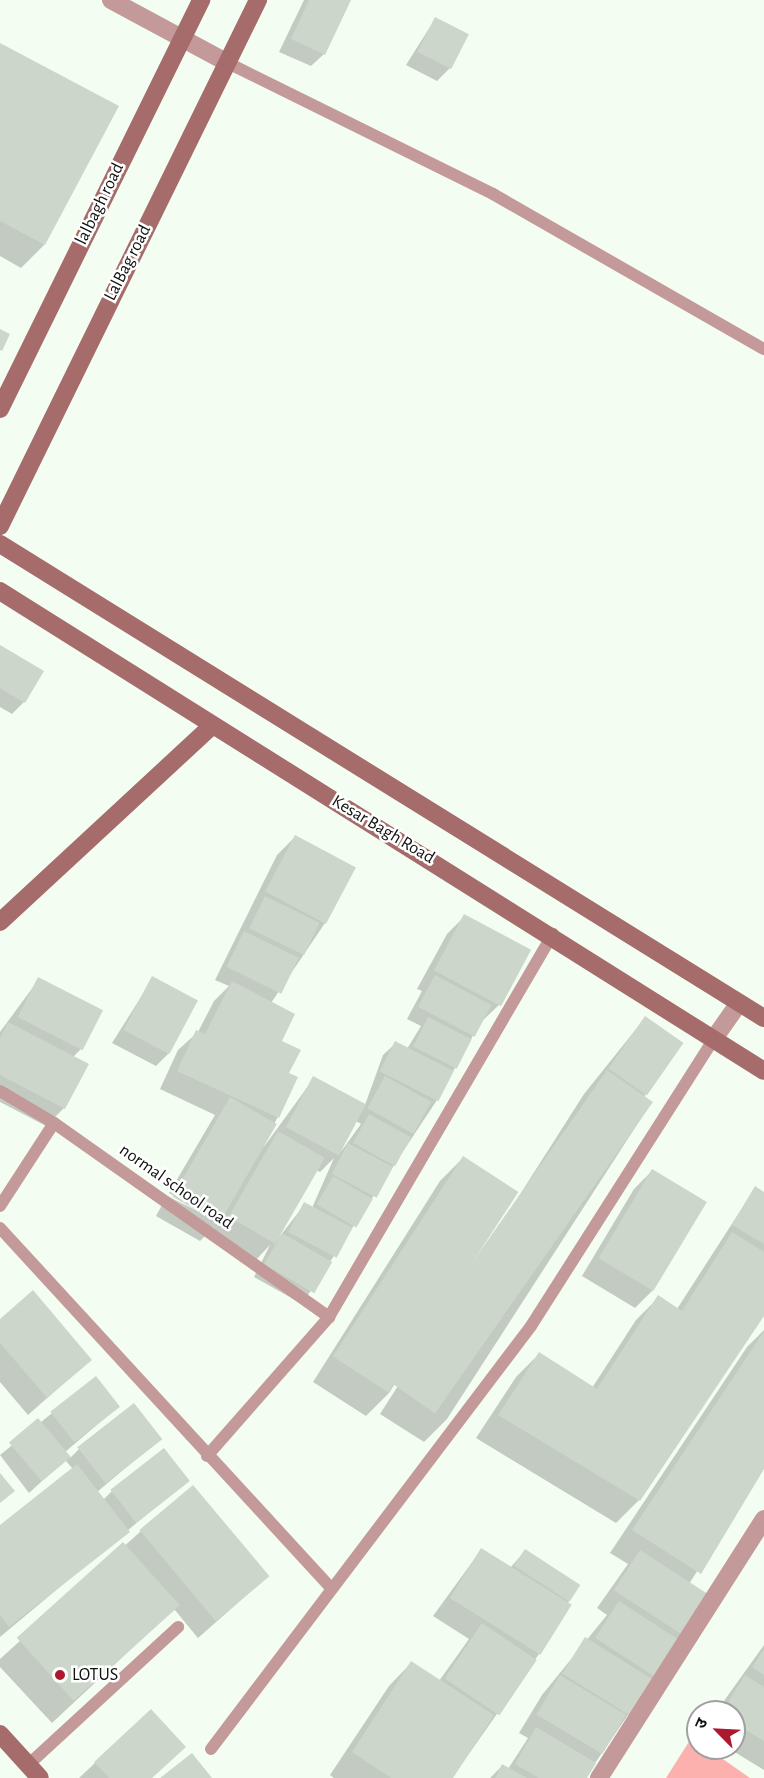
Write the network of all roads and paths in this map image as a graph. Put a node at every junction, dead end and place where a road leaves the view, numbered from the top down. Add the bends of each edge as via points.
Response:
1 (111, 0) edge
2 (201, 0) edge
3 (258, 0) edge
4 (182, 38) junction
5 (228, 63) junction
6 (764, 349) edge
7 (0, 409) edge
8 (0, 526) edge
9 (0, 544) edge
10 (0, 591) edge
11 (212, 726) junction
12 (0, 922) edge
13 (553, 934) junction
14 (739, 1003) junction
15 (764, 1018) edge
16 (713, 1040) junction
17 (764, 1071) edge
18 (0, 1091) edge
19 (54, 1123) junction
20 (0, 1206) edge
21 (0, 1228) edge
22 (329, 1317) junction
23 (207, 1456) junction
24 (764, 1519) edge
25 (331, 1588) junction
26 (178, 1627) dead end
27 (0, 1734) edge
28 (211, 1749) dead end
29 (34, 1772) edge
30 (599, 1778) edge

1 - 4 street
2 - 4 main road, lalbagh road
3 - 5 main road, LalBag road
4 - 5 street
4 - 7 main road, lalbagh road
5 - 6 lane via 493,194
5 - 8 main road, LalBag road
9 - 14 main road
10 - 11 main road, Kesar Bagh Road
11 - 12 main road
11 - 13 main road, Kesar Bagh Road
13 - 16 main road, Kesar Bagh Road
13 - 22 lane
14 - 15 main road
14 - 16 street
16 - 17 main road, Kesar Bagh Road
16 - 25 lane via 531,1326
18 - 19 lane, normal school road
19 - 20 lane
19 - 22 lane, normal school road
21 - 23 lane
22 - 23 lane
23 - 25 lane
24 - 30 street
25 - 28 lane
26 - 29 lane
27 - 29 main road

